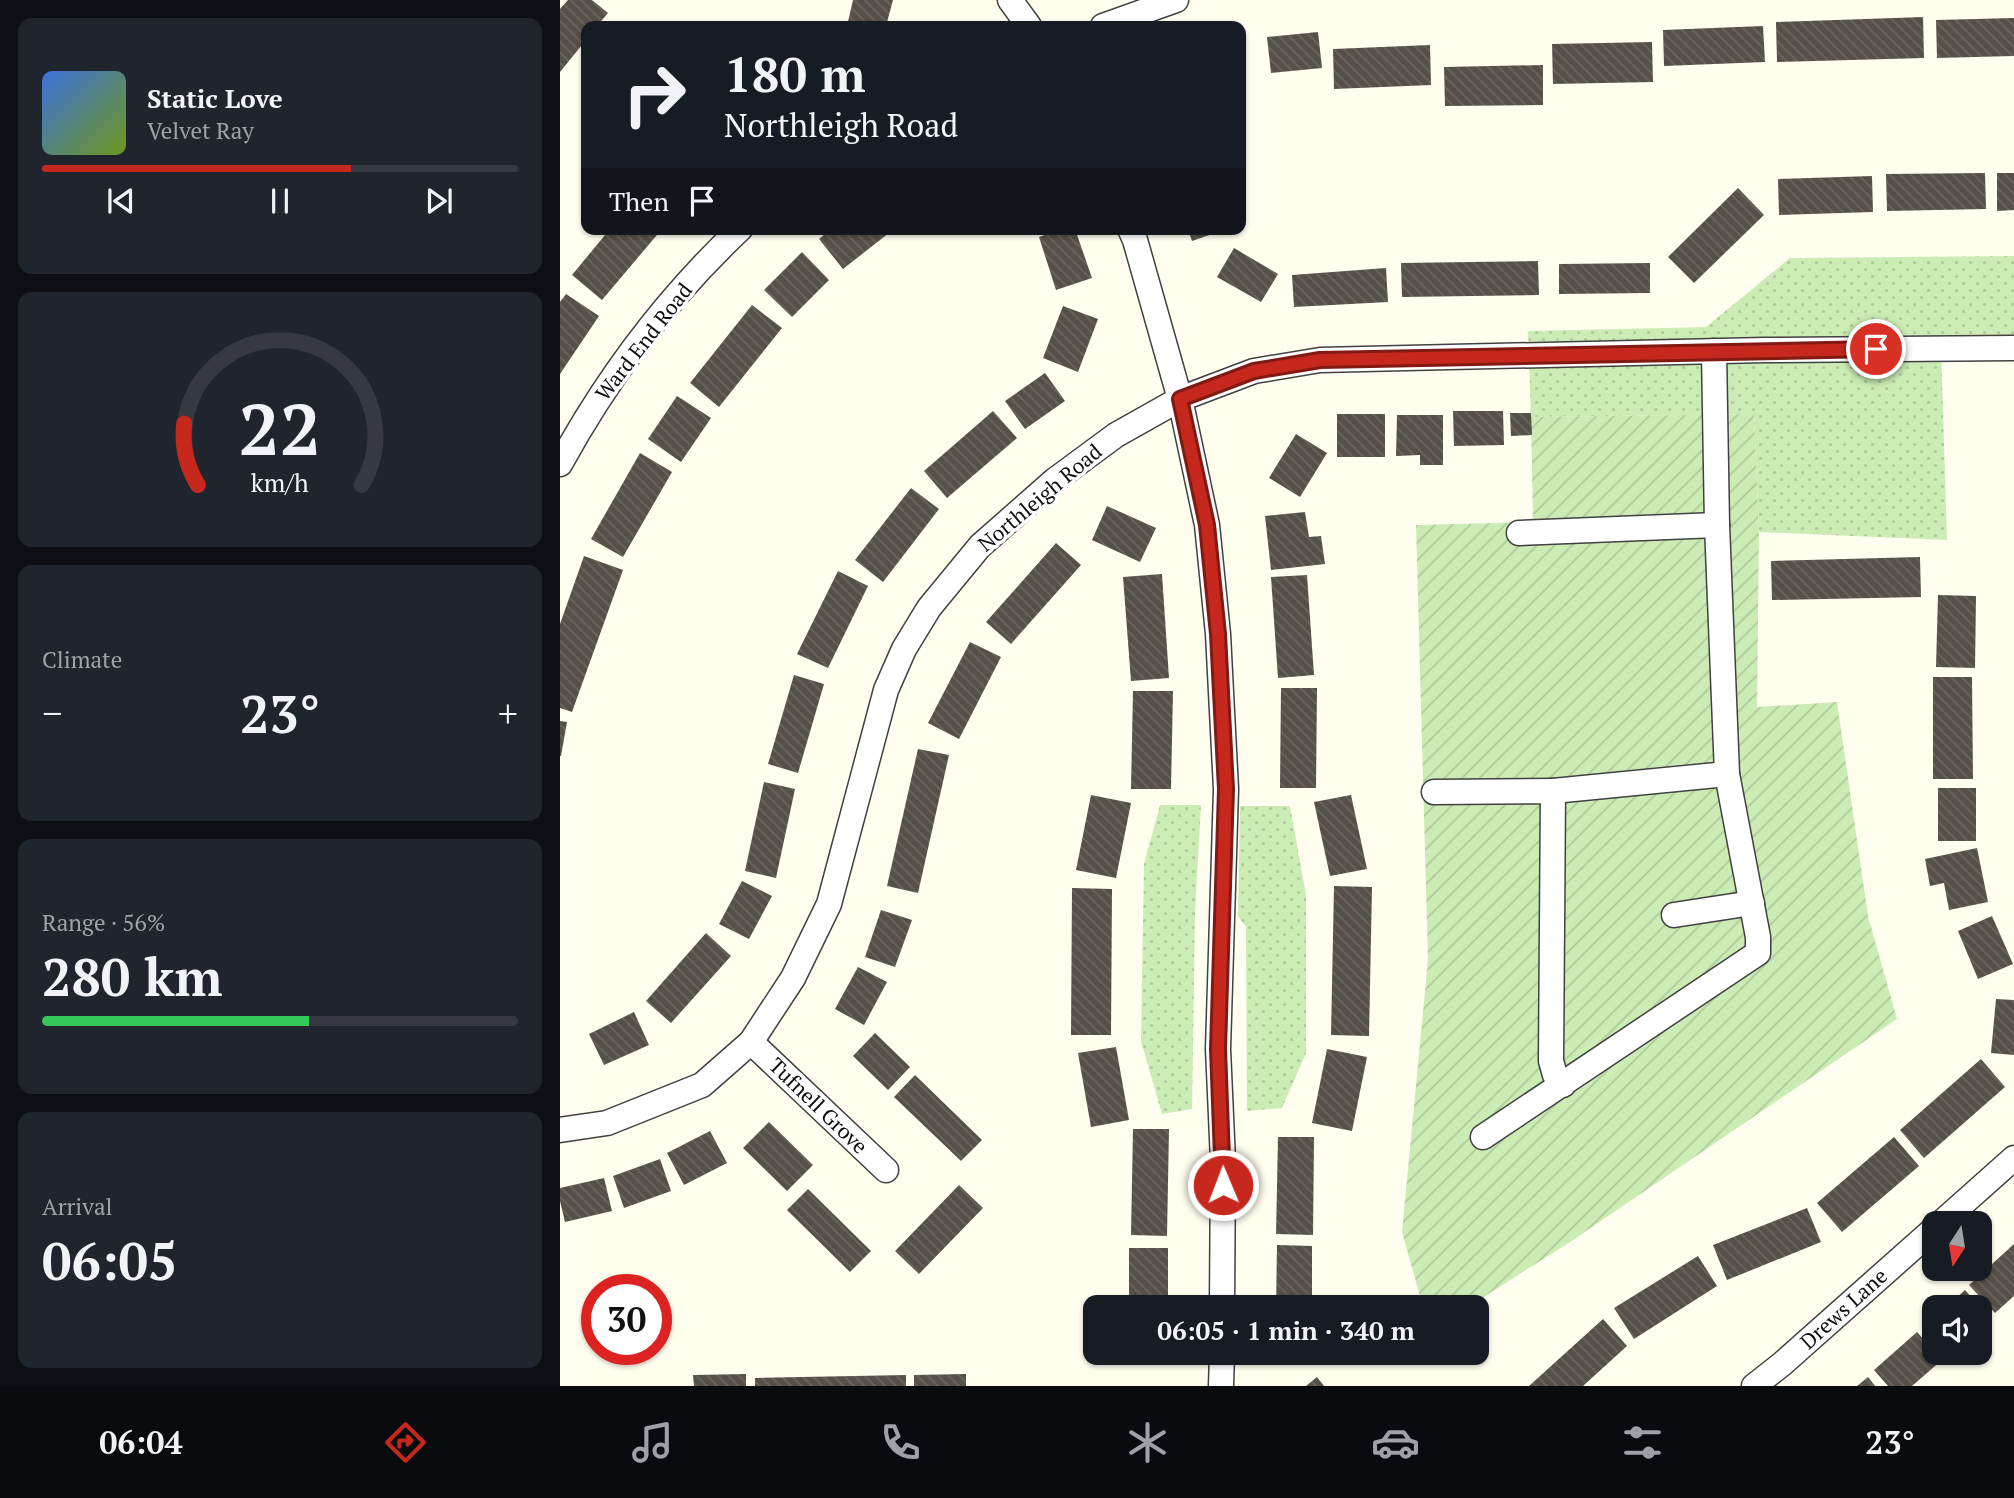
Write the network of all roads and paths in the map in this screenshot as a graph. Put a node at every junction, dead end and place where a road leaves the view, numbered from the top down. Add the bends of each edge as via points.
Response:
1 (1010, 0) edge
2 (1176, 0) edge
3 (1025, 21) edge
4 (1117, 21) edge
5 (734, 235) edge
6 (1133, 235) edge
7 (2014, 348) edge
8 (1714, 351) junction
9 (1180, 399) junction
10 (560, 464) edge
11 (1717, 525) junction
12 (1519, 533) dead end
13 (1727, 774) junction
14 (1553, 791) junction
15 (1434, 792) dead end
16 (1752, 903) junction
17 (1674, 915) dead end
18 (751, 1042) junction
19 (1563, 1084) junction
20 (560, 1130) edge
21 (1483, 1137) dead end
22 (2014, 1158) edge
23 (886, 1170) dead end
24 (1954, 1211) edge
25 (1922, 1240) edge
26 (1222, 1295) edge
27 (1222, 1365) edge
28 (1221, 1386) edge
29 (1754, 1386) edge

1 - 3 street
2 - 4 street
5 - 10 street, Ward End Road via 645,336 583,421
6 - 9 street
7 - 8 street, Northleigh Road
8 - 9 street, Northleigh Road via 1320,360 1254,371
8 - 11 street
9 - 18 street, Northleigh Road via 1116,435 1055,480 980,547 929,608 886,690 829,904 793,978
9 - 26 street via 1207,525 1226,789 1218,1049
11 - 12 street
11 - 13 street
13 - 14 street
13 - 16 street
14 - 15 street
14 - 19 street via 1551,1061
16 - 17 street
16 - 19 street via 1758,953
18 - 20 street, Northleigh Road via 702,1085 607,1123
18 - 23 street, Tufnell Grove
19 - 21 street
22 - 24 street
25 - 29 street, Drews Lane
27 - 28 street

